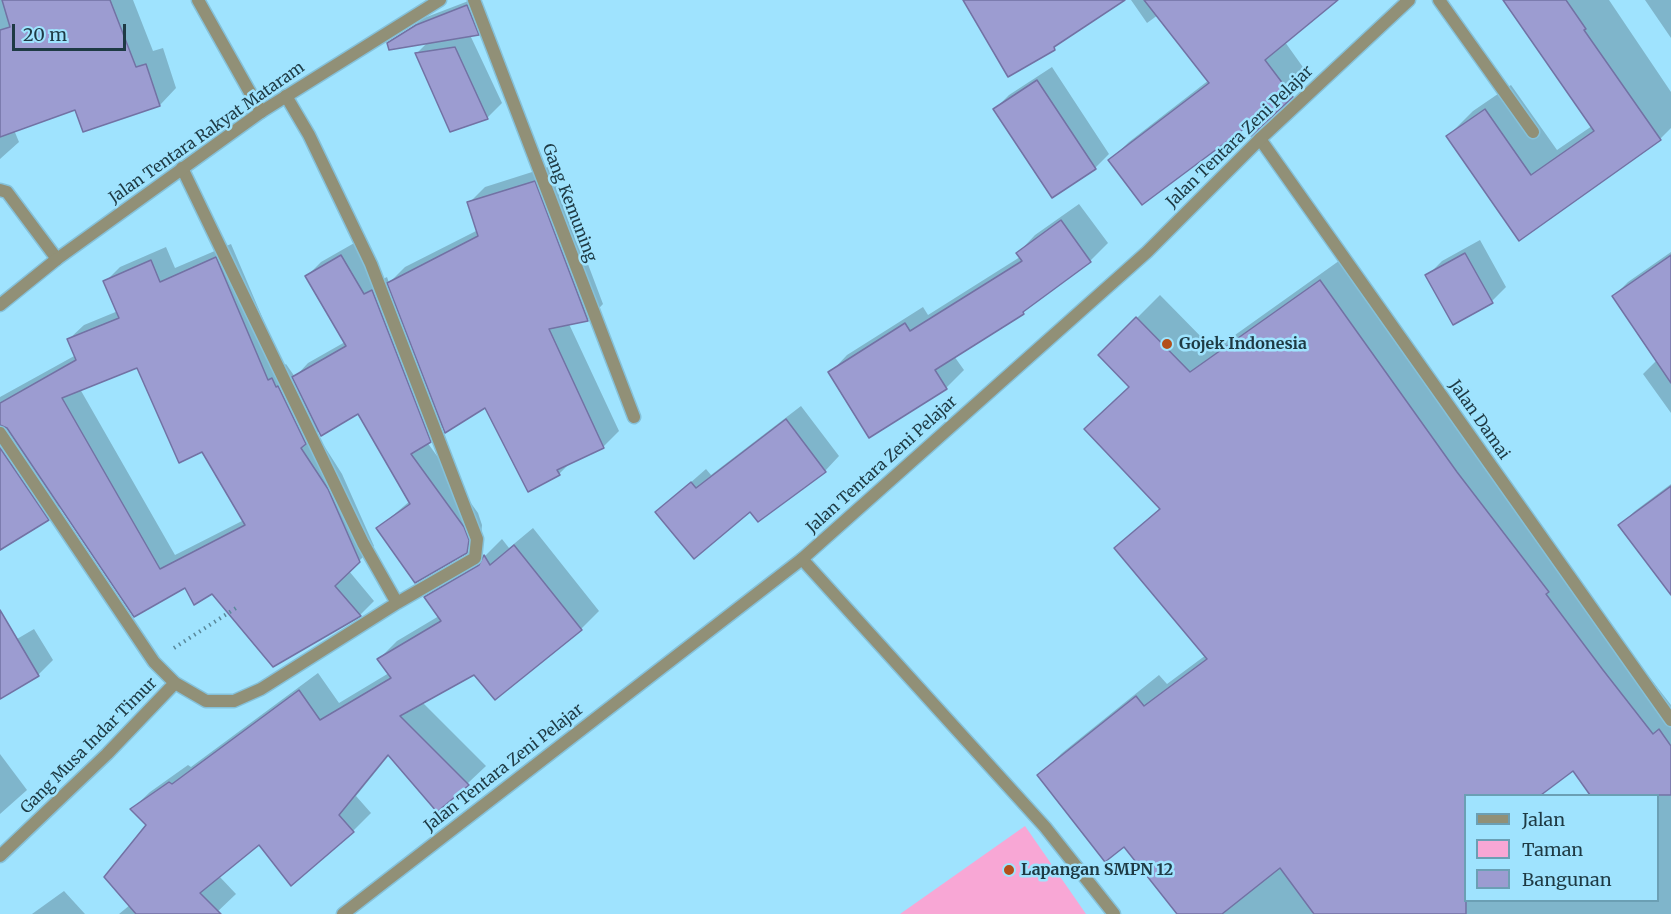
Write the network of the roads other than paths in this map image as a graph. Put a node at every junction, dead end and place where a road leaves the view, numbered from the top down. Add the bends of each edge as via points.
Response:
1 (198, 0) edge
2 (440, 0) edge
3 (474, 0) edge
4 (1408, 0) edge
5 (1438, 0) edge
6 (286, 96) junction
7 (261, 112) junction
8 (1533, 132) dead end
9 (1260, 139) junction
10 (182, 168) junction
11 (0, 190) edge
12 (57, 259) junction
13 (0, 304) edge
14 (634, 417) dead end
15 (0, 433) edge
16 (802, 559) junction
17 (397, 603) junction
18 (175, 683) junction
19 (1671, 720) edge
20 (0, 856) edge
21 (343, 914) edge
22 (1114, 914) edge

1 - 7 street
2 - 6 street, Jalan Tentara Rakyat Mataram
3 - 14 street, Gang Kemuning
4 - 9 street, Jalan Tentara Zeni Pelajar
5 - 8 street
6 - 7 street, Jalan Tentara Rakyat Mataram
6 - 17 street via 371,264 477,538 475,558
7 - 10 street, Jalan Tentara Rakyat Mataram
9 - 16 street, Jalan Tentara Zeni Pelajar via 1147,252
9 - 19 street, Jalan Damai
10 - 12 street, Jalan Tentara Rakyat Mataram
10 - 17 street via 363,543
11 - 12 street via 7,192
12 - 13 street, Jalan Tentara Rakyat Mataram
15 - 18 street via 154,662
16 - 21 street, Jalan Tentara Zeni Pelajar
16 - 22 street via 1045,827
17 - 18 street via 261,689 234,701 206,701
18 - 20 street, Gang Musa Indar Timur

